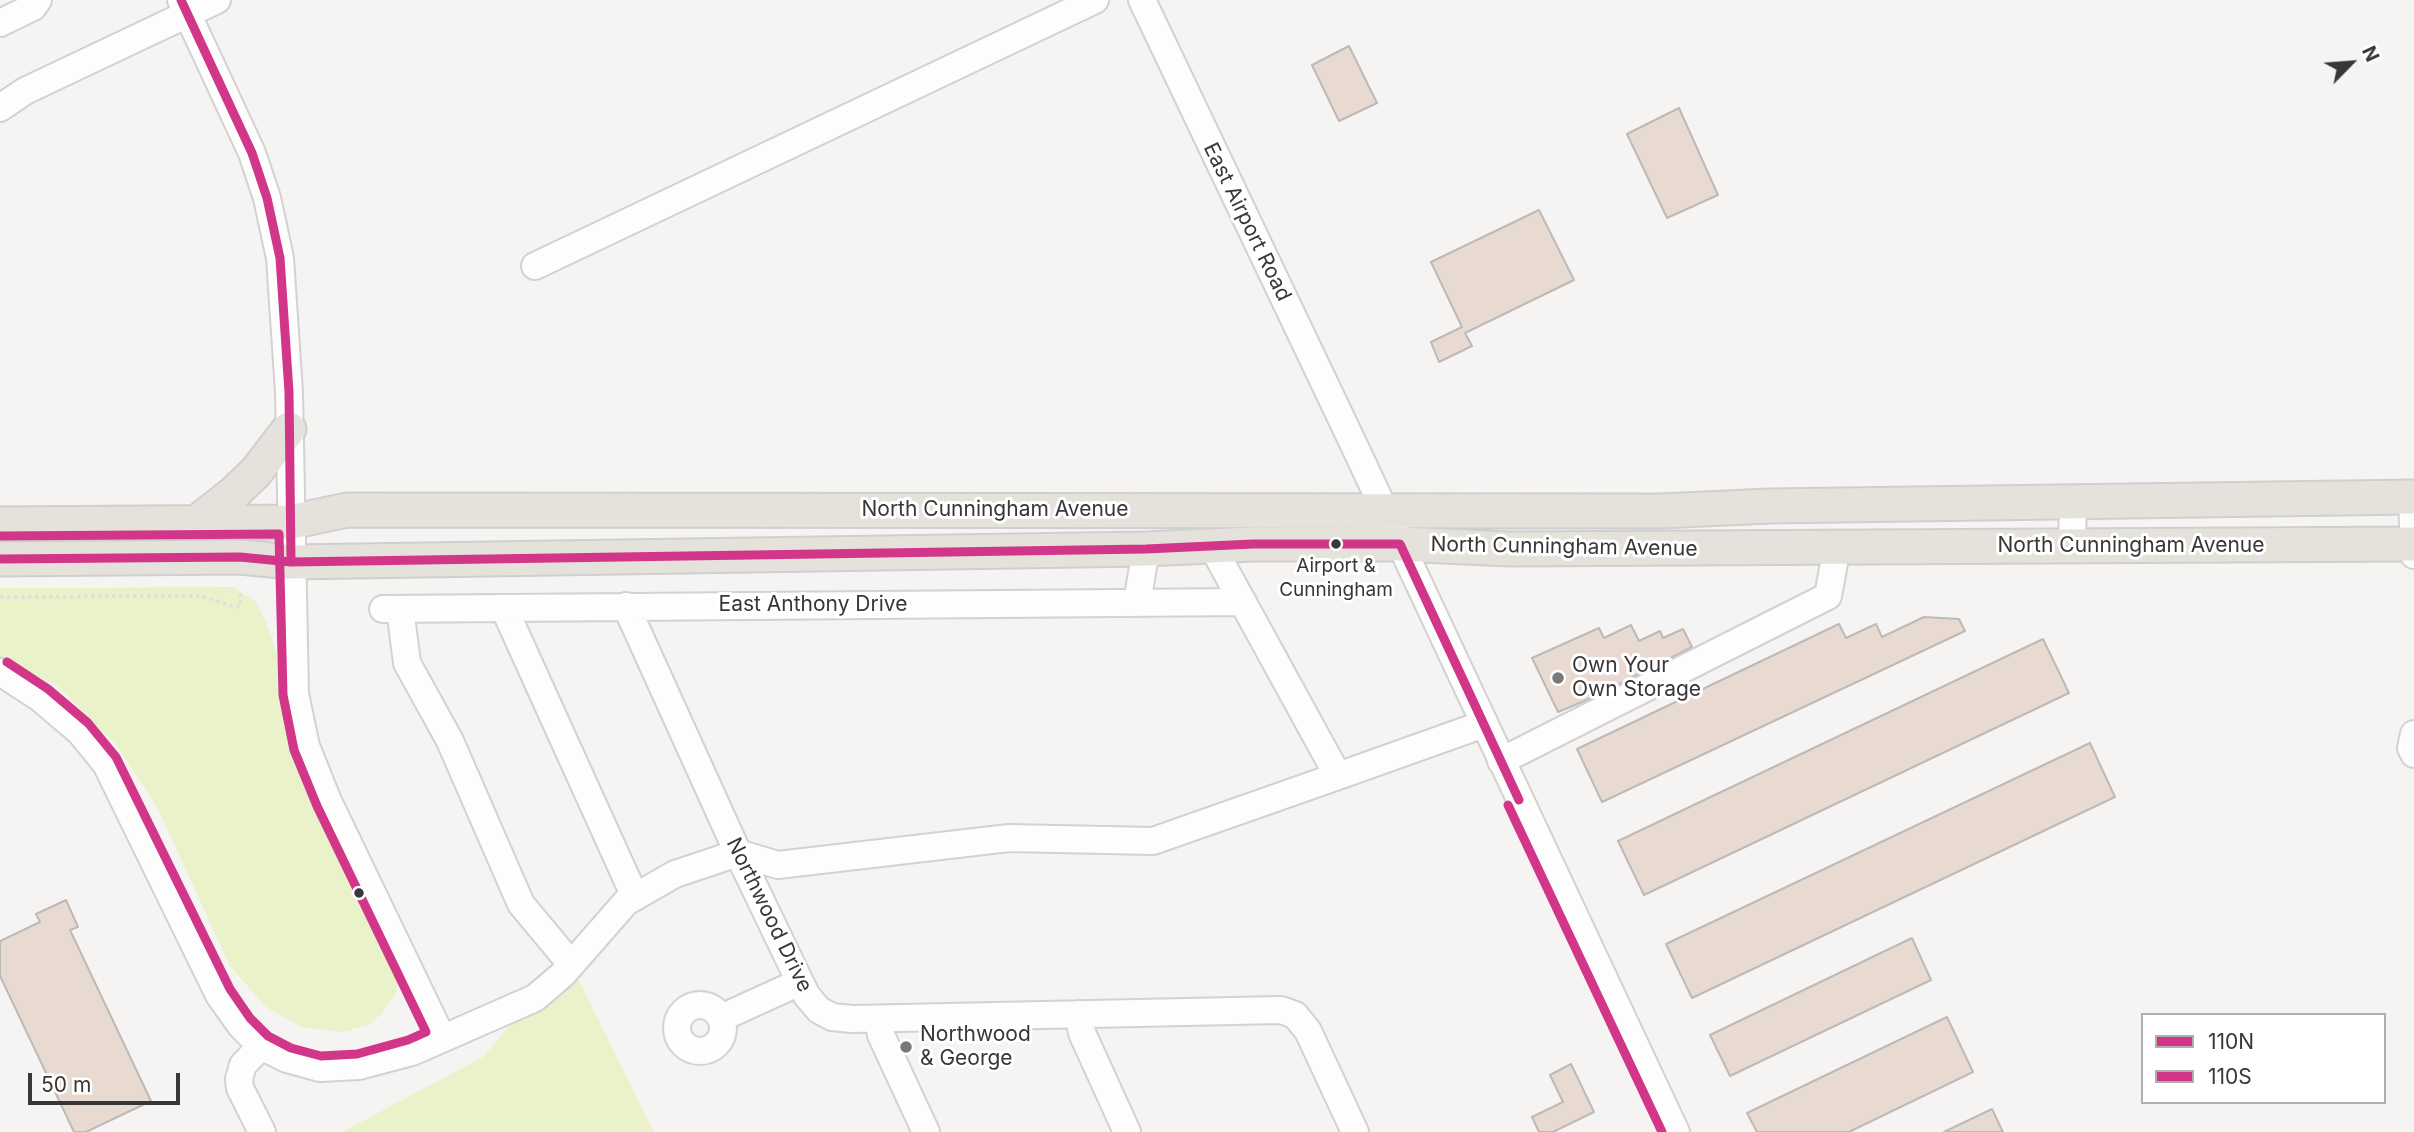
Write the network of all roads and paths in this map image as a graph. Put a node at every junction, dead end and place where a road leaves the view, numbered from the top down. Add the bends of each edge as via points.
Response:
1 (217, 0) edge
2 (1095, 0) edge
3 (1142, 0) edge
4 (34, 2) edge
5 (185, 7) edge
6 (0, 23) edge
7 (0, 108) edge
8 (536, 266) dead end
9 (289, 429) junction
10 (2413, 497) edge
11 (2073, 502) junction
12 (1384, 510) junction
13 (291, 522) junction
14 (196, 523) junction
15 (0, 524) edge
16 (1400, 544) junction
17 (1212, 546) junction
18 (2072, 546) junction
19 (1837, 547) junction
20 (2413, 548) edge
21 (1146, 549) junction
22 (0, 559) edge
23 (291, 562) junction
24 (240, 592) dead end
25 (0, 597) edge
26 (1242, 602) junction
27 (1137, 603) junction
28 (626, 607) junction
29 (504, 608) junction
30 (0, 672) edge
31 (1484, 724) junction
32 (2414, 734) edge
33 (2414, 754) edge
34 (1501, 761) junction
35 (1338, 776) junction
36 (738, 853) junction
37 (635, 897) junction
38 (571, 964) junction
39 (800, 982) junction
40 (1078, 1014) junction
41 (721, 1018) dead end
42 (878, 1018) junction
43 (442, 1038) junction
44 (261, 1046) junction
45 (262, 1132) edge
46 (926, 1132) edge
47 (1127, 1132) edge
48 (1355, 1132) edge
49 (1676, 1132) edge

1 - 5 street
2 - 8 street
3 - 12 street, East Airport Road
4 - 6 street
5 - 7 street
5 - 9 street via 252,153 267,198 280,258
9 - 13 street
9 - 14 main road via 256,472
10 - 11 main road, North Cunningham Avenue
10 - 20 street
11 - 12 main road, North Cunningham Avenue via 1661,511
11 - 18 street
12 - 13 main road, North Cunningham Avenue via 347,510
12 - 16 street, East Airport Road
13 - 14 main road, North Cunningham Avenue
13 - 23 street
14 - 15 main road, North Cunningham Avenue
16 - 17 main road, North Cunningham Avenue
16 - 19 main road, North Cunningham Avenue via 1509,549
16 - 31 street
17 - 21 main road, North Cunningham Avenue
17 - 26 street
18 - 19 main road, North Cunningham Avenue
18 - 20 main road, North Cunningham Avenue
19 - 34 street via 1828,596
21 - 23 main road, North Cunningham Avenue
21 - 27 street
22 - 23 main road, North Cunningham Avenue via 240,557
23 - 43 street via 295,694 306,746
24 - 25 path via 241,606 235,607 201,596
26 - 27 street, East Anthony Drive
26 - 35 street
27 - 28 street, East Anthony Drive
28 - 29 street, East Anthony Drive
28 - 36 street, Northwood Drive
29 - 37 street
29 - 38 street, East Anthony Drive via 391,609 407,663 450,741 521,904
30 - 44 street via 80,732 106,764 219,995
31 - 34 street
31 - 35 street
32 - 33 street
34 - 49 street
35 - 36 street via 1153,841 1009,838 778,865
36 - 37 street via 675,874
36 - 39 street, Northwood Drive
37 - 38 street
38 - 43 street via 535,998
39 - 41 street
39 - 42 street, Northwood Drive via 819,1010 832,1017
40 - 42 street, Northwood Drive
40 - 47 street
40 - 48 street, Northwood Drive via 1287,1011 1308,1031
42 - 46 street via 881,1035
43 - 44 street via 412,1052 359,1066 320,1068
44 - 45 street via 243,1065 239,1079

